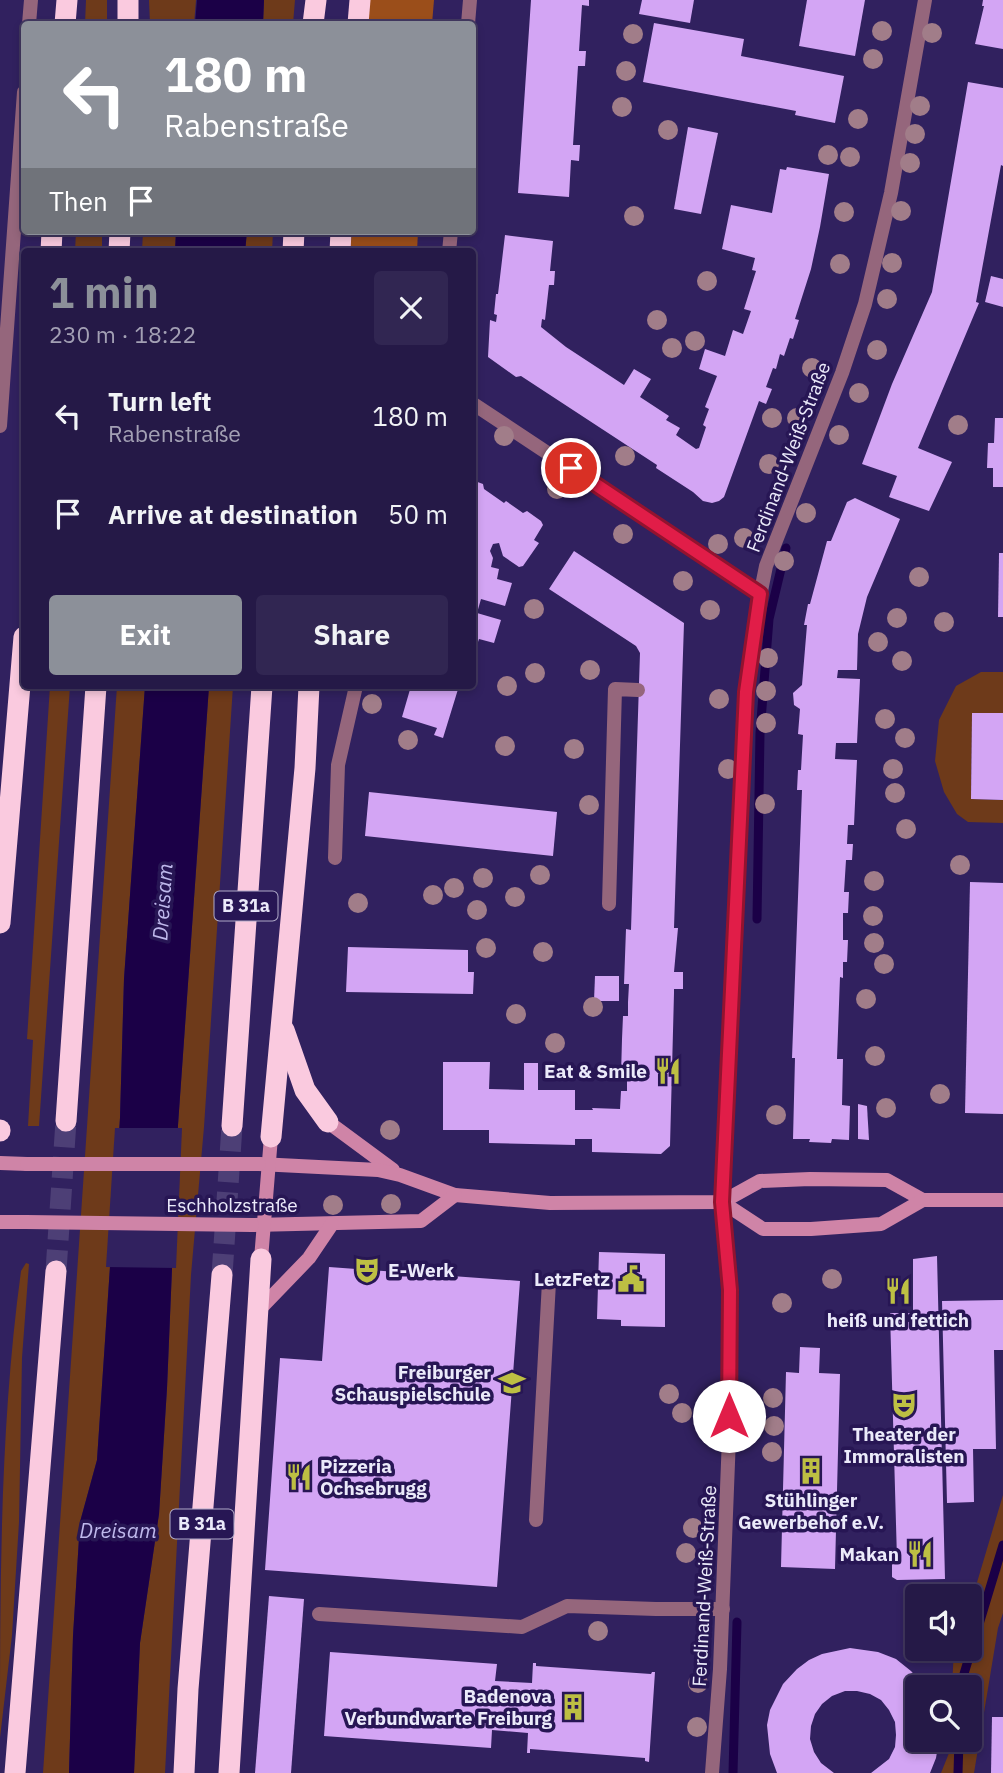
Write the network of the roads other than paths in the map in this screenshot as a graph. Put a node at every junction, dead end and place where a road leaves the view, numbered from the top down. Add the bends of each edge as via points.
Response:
1 (31, 0) edge
2 (67, 0) edge
3 (128, 0) edge
4 (316, 0) edge
5 (360, 0) edge
6 (470, 0) edge
7 (925, 0) edge
8 (29, 21) edge
9 (65, 21) edge
10 (128, 21) edge
11 (313, 21) edge
12 (358, 21) edge
13 (468, 21) edge
14 (21, 134) edge
15 (476, 406) edge
16 (0, 426) edge
17 (760, 594) junction
18 (21, 672) edge
19 (96, 689) edge
20 (262, 689) edge
21 (309, 689) edge
22 (355, 689) edge
23 (638, 690) dead end
24 (335, 858) dead end
25 (609, 904) dead end
26 (0, 923) edge
27 (280, 1019) junction
28 (66, 1121) tunnel mouth
29 (328, 1122) joint
30 (232, 1126) tunnel mouth
31 (271, 1137) joint
32 (0, 1163) edge
33 (264, 1164) junction
34 (400, 1175) junction
35 (455, 1195) junction
36 (923, 1200) junction
37 (1003, 1200) edge
38 (722, 1202) junction
39 (0, 1222) edge
40 (332, 1224) junction
41 (258, 1225) junction
42 (261, 1259) joint
43 (56, 1271) tunnel mouth
44 (222, 1275) tunnel mouth
45 (550, 1282) dead end
46 (258, 1311) junction
47 (536, 1520) dead end
48 (723, 1609) junction
49 (319, 1614) dead end
50 (15, 1773) edge
51 (184, 1773) edge
52 (229, 1773) edge
53 (712, 1773) edge

1 - 8 street
2 - 9 highway
3 - 10 highway
4 - 11 highway
5 - 12 highway
6 - 13 street
7 - 17 street, Ferdinand-Weiß-Straße via 891,193 865,304 766,566
14 - 16 street
15 - 17 street
17 - 38 street, Ferdinand-Weiß-Straße via 746,692
18 - 26 highway
19 - 28 highway
20 - 30 highway, B 31a
21 - 27 highway
22 - 24 street via 338,765
23 - 25 street via 615,689
27 - 29 highway via 305,1090
27 - 31 highway
29 - 34 main road
31 - 33 main road
32 - 33 main road, Eschholzstraße, bridge
33 - 34 main road, Eschholzstraße
33 - 41 main road
34 - 35 main road, Eschholzstraße
35 - 38 main road, Eschholzstraße via 550,1203
35 - 40 main road, Eschholzstraße via 421,1221
36 - 37 main road, Eschholzstraße
36 - 38 main road, Eschholzstraße via 887,1180 810,1179 760,1181
36 - 38 main road, Eschholzstraße via 881,1224 811,1229 763,1229
38 - 48 street, Ferdinand-Weiß-Straße via 730,1290
39 - 41 main road, Eschholzstraße, bridge
40 - 41 main road, Eschholzstraße
40 - 46 main road via 309,1258
41 - 42 main road
42 - 46 highway
43 - 50 highway
44 - 51 highway, B 31a
45 - 47 street
46 - 52 highway
48 - 49 street via 567,1606 522,1627
48 - 53 street, Ferdinand-Weiß-Straße

